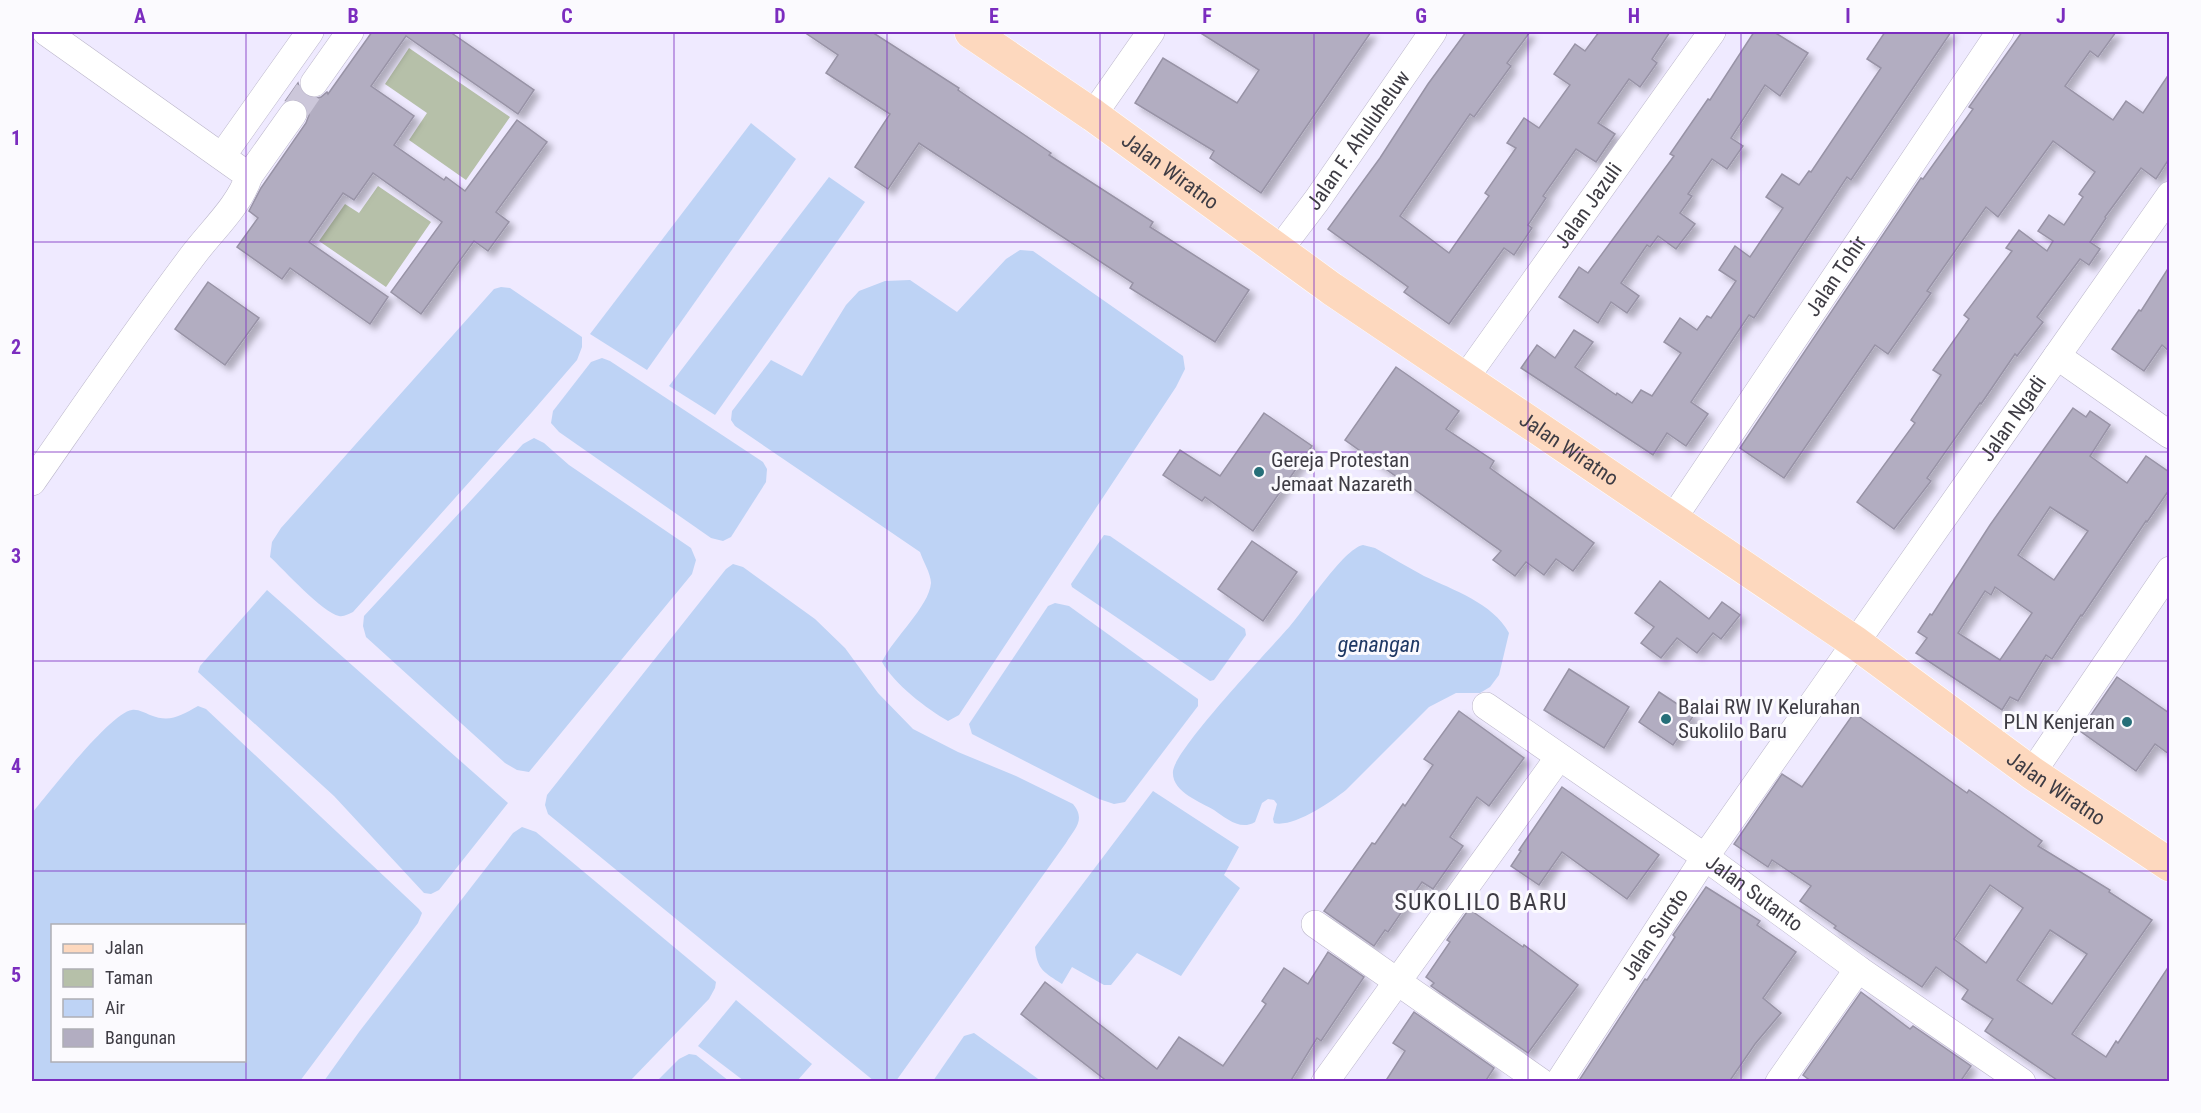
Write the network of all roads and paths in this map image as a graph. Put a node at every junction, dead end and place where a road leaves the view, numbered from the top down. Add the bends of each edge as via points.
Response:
1 (46, 32) edge
2 (310, 32) edge
3 (350, 32) edge
4 (971, 32) edge
5 (1151, 32) edge
6 (1433, 32) edge
7 (1712, 32) edge
8 (2000, 32) edge
9 (314, 83) tunnel mouth
10 (292, 114) tunnel mouth
11 (1093, 115) junction
12 (222, 156) junction
13 (249, 176) junction
14 (2169, 195) edge
15 (1280, 249) junction
16 (2057, 356) junction
17 (1464, 380) junction
18 (2169, 435) edge
19 (32, 482) edge
20 (1672, 520) junction
21 (2169, 570) edge
22 (1856, 643) junction
23 (1486, 706) dead end
24 (1559, 757) junction
25 (2032, 772) junction
26 (1705, 857) junction
27 (2169, 865) edge
28 (1315, 924) dead end
29 (1858, 969) junction
30 (1397, 981) junction
31 (2009, 1078) edge
32 (1325, 1082) edge
33 (1541, 1082) edge
34 (1559, 1082) edge
35 (1779, 1082) edge

1 - 12 street
2 - 12 street
3 - 9 street
4 - 11 main road, Jalan Wiratno
5 - 11 street
6 - 15 street, Jalan F. Ahuluheluw
7 - 17 street, Jalan Jazuli
8 - 20 street, Jalan Tohir
10 - 13 street
11 - 15 main road, Jalan Wiratno
12 - 13 street
13 - 19 street via 236,202 194,253
14 - 16 street, Jalan Ngadi
15 - 17 main road, Jalan Wiratno
16 - 18 street
16 - 22 street, Jalan Ngadi
17 - 20 main road, Jalan Wiratno
20 - 22 main road, Jalan Wiratno
21 - 25 street
22 - 25 main road, Jalan Wiratno
22 - 26 street, Jalan Suroto
23 - 24 street, Jalan Sutanto
24 - 26 street, Jalan Sutanto
24 - 30 street
25 - 27 main road, Jalan Wiratno
26 - 29 street, Jalan Sutanto
26 - 34 street, Jalan Suroto
28 - 30 street
29 - 31 street, Jalan Sutanto
29 - 35 street
30 - 32 street
30 - 33 street

